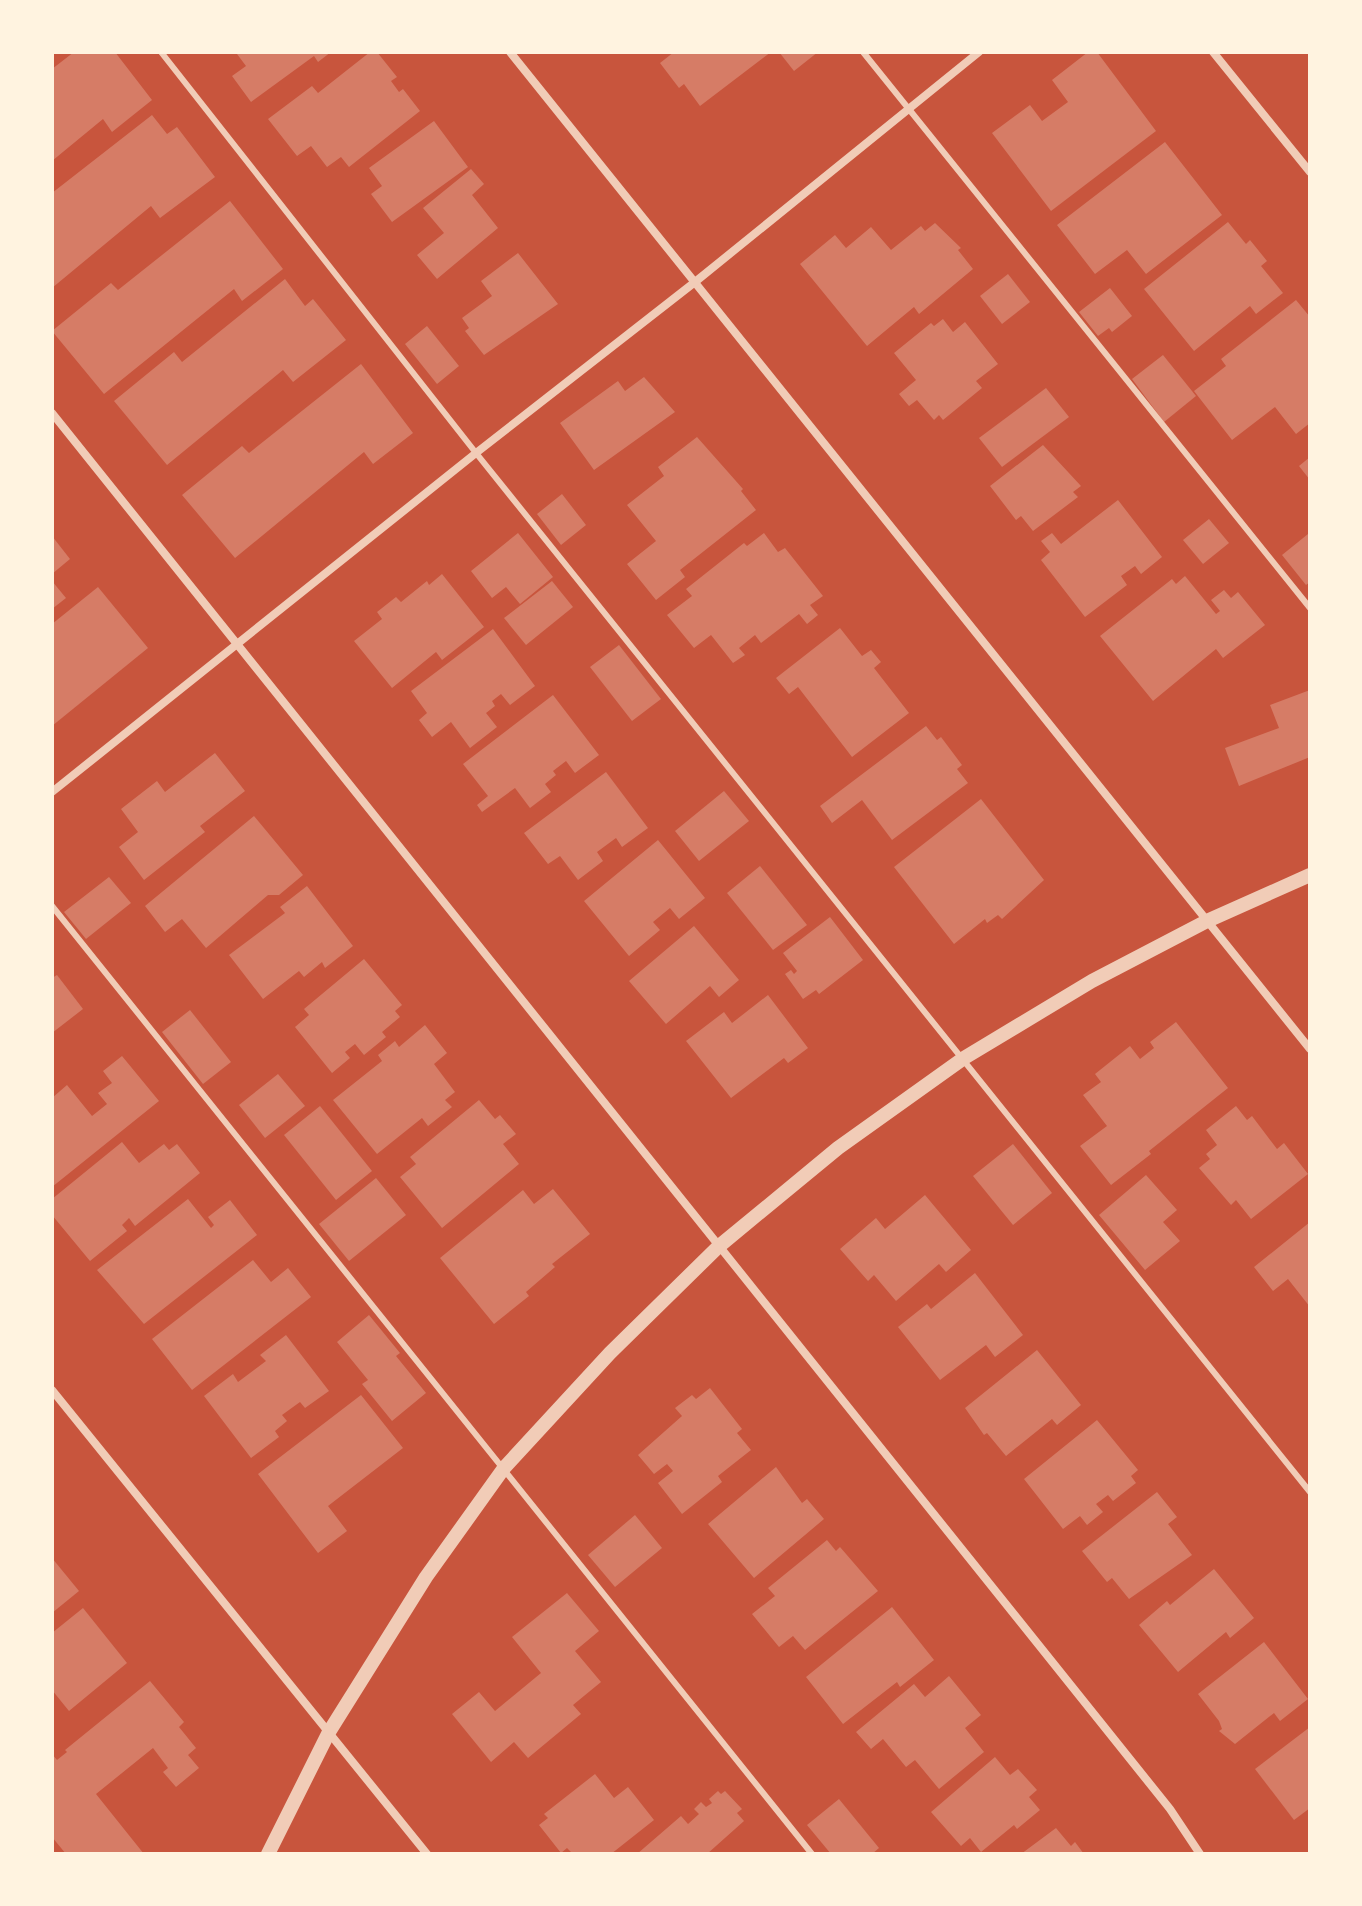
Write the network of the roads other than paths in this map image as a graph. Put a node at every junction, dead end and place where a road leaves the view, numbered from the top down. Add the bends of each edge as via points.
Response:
1 (161, 52) edge
2 (510, 52) edge
3 (863, 52) edge
4 (979, 52) edge
5 (1213, 52) edge
6 (909, 108) junction
7 (1310, 172) edge
8 (695, 282) junction
9 (52, 413) edge
10 (476, 453) junction
11 (1310, 608) edge
12 (237, 643) junction
13 (52, 792) edge
14 (1310, 875) edge
15 (52, 906) edge
16 (1207, 921) junction
17 (1310, 1049) edge
18 (964, 1058) junction
19 (718, 1247) junction
20 (52, 1390) edge
21 (504, 1468) junction
22 (1310, 1492) edge
23 (329, 1732) junction
24 (268, 1854) edge
25 (427, 1854) edge
26 (812, 1854) edge
27 (1200, 1854) edge

1 - 10 lane
2 - 8 street
3 - 6 lane
4 - 6 street
5 - 7 street
6 - 8 street
6 - 11 lane
8 - 10 street
8 - 16 street
9 - 12 street
10 - 12 street
10 - 18 lane
12 - 13 street
12 - 19 street
14 - 16 street
15 - 21 lane
16 - 17 street
16 - 18 street via 1092,981
18 - 19 street via 838,1148
18 - 22 lane
19 - 21 street
19 - 27 street via 1170,1809
20 - 23 street
21 - 23 street via 426,1577
21 - 26 lane
23 - 24 street
23 - 25 street

